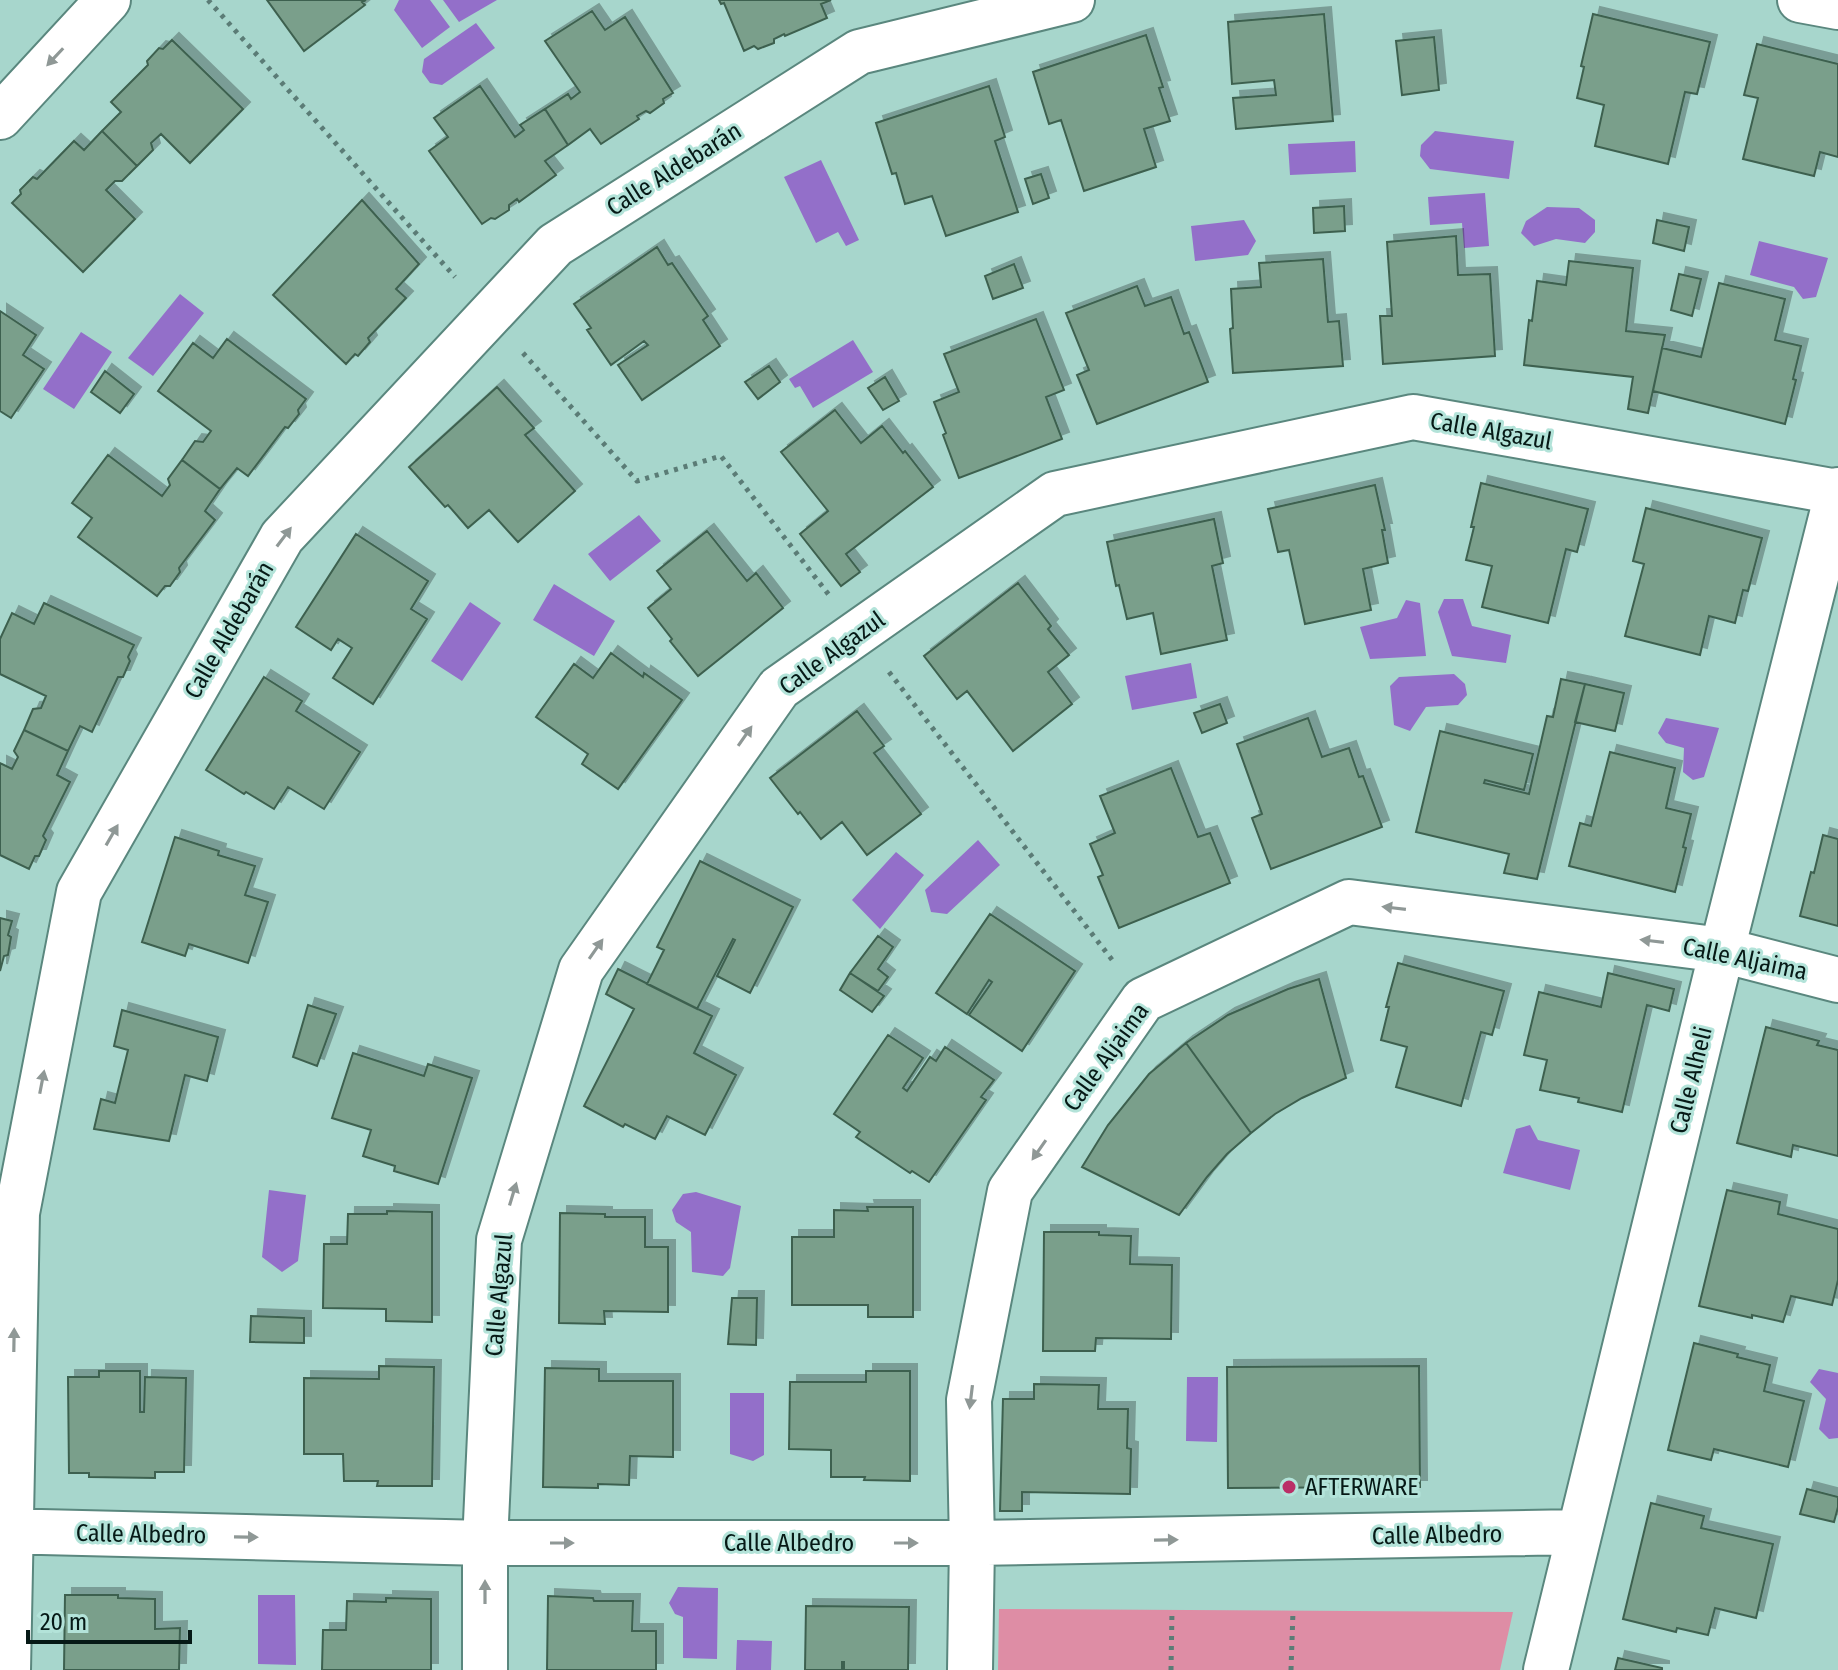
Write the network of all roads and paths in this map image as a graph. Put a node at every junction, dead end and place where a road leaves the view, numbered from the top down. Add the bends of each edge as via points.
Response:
1 (108, 0) edge
2 (208, 0) edge
3 (1072, 0) edge
4 (1800, 0) edge
5 (1838, 7) edge
6 (0, 117) edge
7 (489, 315) junction
8 (1838, 491) edge
9 (858, 633) junction
10 (1722, 950) junction
11 (1838, 980) edge
12 (1143, 1000) junction
13 (5, 1531) edge
14 (1579, 1532) junction
15 (485, 1543) junction
16 (972, 1543) junction
17 (1172, 1610) dead end
18 (1293, 1611) dead end
19 (8, 1670) edge
20 (485, 1670) edge
21 (970, 1670) edge
22 (1171, 1670) edge
23 (1291, 1670) edge
24 (1546, 1670) edge

1 -> 6 street
2 - 7 path
3 - 7 street, Calle Aldebarán via 859,52 555,245
4 - 5 street
7 - 9 path via 637,481 721,456
13 -> 7 street, Calle Aldebarán via 17,1213 79,892 282,537
8 - 9 street, Calle Algazul via 1413,417 1055,494
8 - 10 street, Calle Alheli
9 - 12 path
15 -> 9 street, Calle Algazul via 499,1240 581,970 779,688
10 - 11 street, Calle Aljaima
10 -> 12 street, Calle Aljaima via 1349,902
10 - 14 street, Calle Alheli
12 -> 16 street, Calle Aljaima via 1010,1191 969,1400
13 -> 15 street, Calle Albedro
13 - 19 street, Calle Aldebarán
16 -> 14 street, Calle Albedro
14 - 24 street, Calle Alheli
15 -> 16 street, Calle Albedro
20 -> 15 street, Calle Algazul
16 - 21 street, Calle Aljaima
17 - 22 path
18 - 23 path

